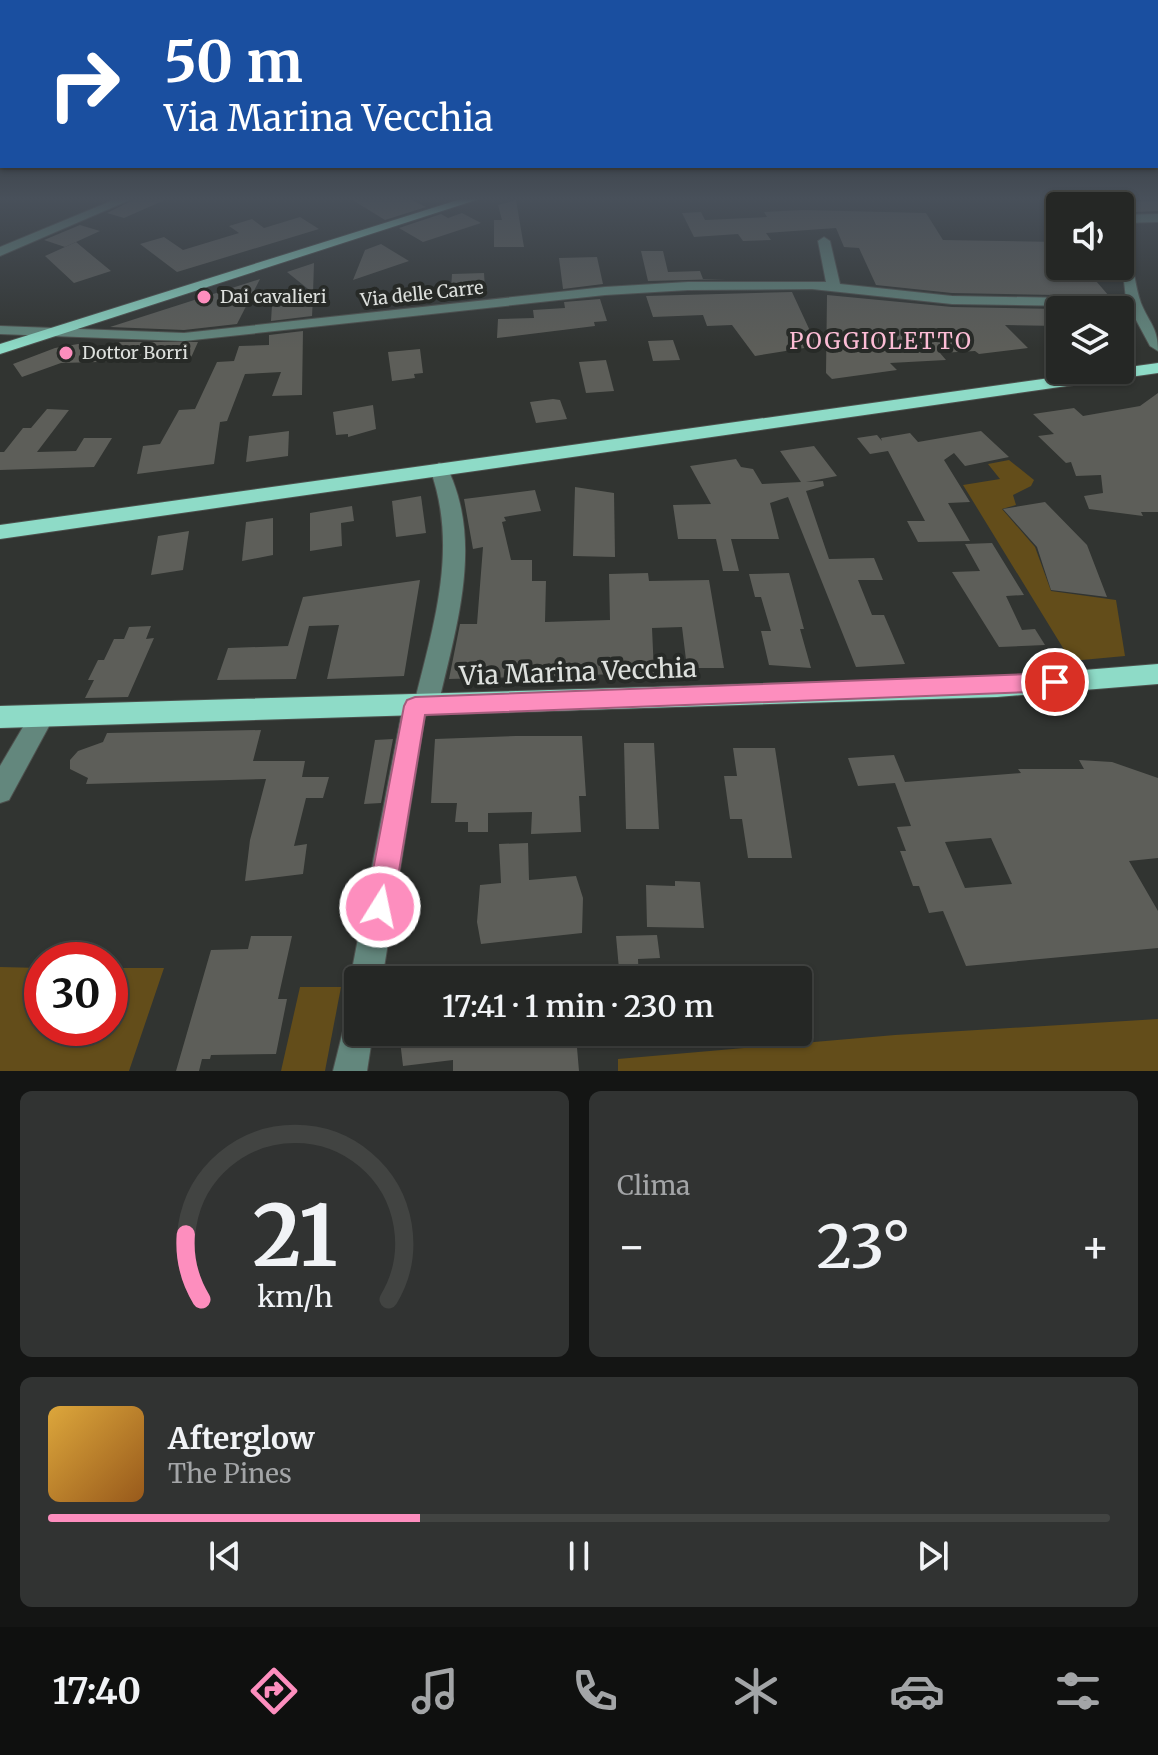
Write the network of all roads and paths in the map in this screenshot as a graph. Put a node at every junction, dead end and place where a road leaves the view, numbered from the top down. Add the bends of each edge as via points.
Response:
1 (315, 249) edge
2 (826, 249) edge
3 (834, 288) junction
4 (1046, 302) edge
5 (1134, 303) edge
6 (0, 330) edge
7 (50, 333) junction
8 (1158, 346) edge
9 (0, 349) edge
10 (1158, 368) edge
11 (439, 469) junction
12 (0, 532) edge
13 (1158, 674) edge
14 (421, 706) junction
15 (0, 717) edge
16 (42, 717) junction
17 (0, 791) edge
18 (369, 966) edge
19 (354, 1046) edge
20 (350, 1071) edge

1 - 7 main road
2 - 3 street
3 - 4 street, Via delle Carre via 952,300
3 - 7 street, Via delle Carre via 605,291 184,337
5 - 8 street
6 - 7 street, Via delle Carre
7 - 9 main road
10 - 11 main road
11 - 12 main road
11 - 14 street via 457,554
13 - 14 main road, Via Marina Vecchia via 997,687
14 - 16 main road, Via Marina Vecchia
14 - 18 street
15 - 16 main road, Via Marina Vecchia
16 - 17 street
19 - 20 street

